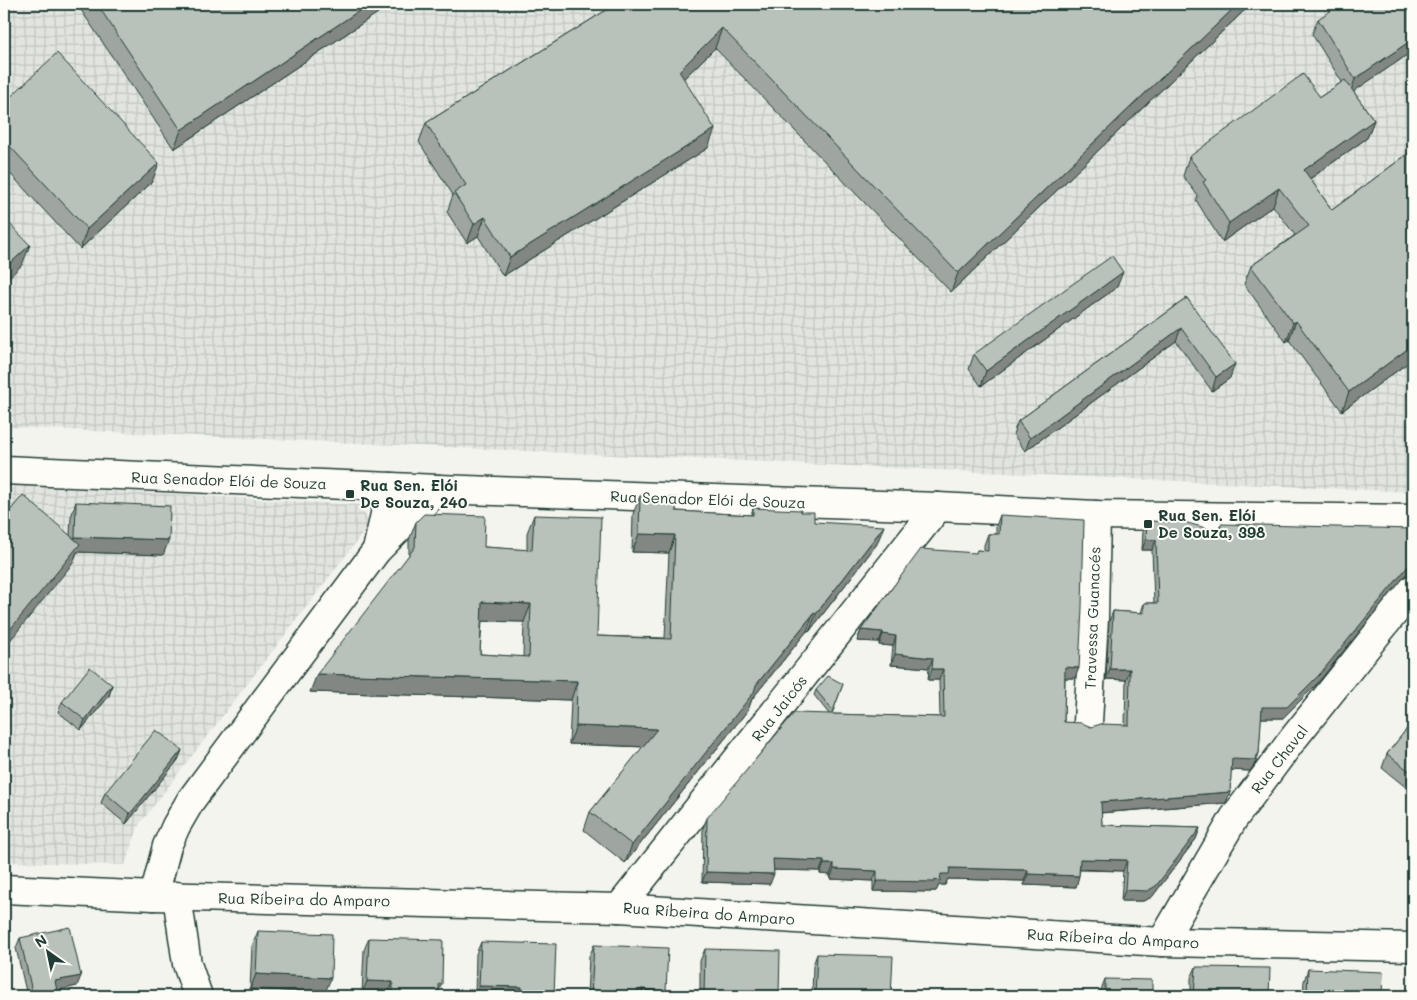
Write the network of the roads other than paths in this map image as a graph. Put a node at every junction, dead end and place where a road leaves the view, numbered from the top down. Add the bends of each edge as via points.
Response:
1 (4, 470) edge
2 (391, 487) junction
3 (438, 489) junction
4 (938, 507) junction
5 (1096, 515) junction
6 (1413, 519) edge
7 (377, 550) junction
8 (1413, 589) edge
9 (1088, 722) dead end
10 (4, 889) edge
11 (166, 896) junction
12 (620, 908) junction
13 (1162, 942) junction
14 (1413, 947) edge
15 (198, 996) edge

1 - 2 street, Rua Senador Elói de Souza
2 - 3 street, Rua Senador Elói de Souza
2 - 7 street
3 - 4 street, Rua Senador Elói de Souza
3 - 7 street
4 - 5 street, Rua Senador Elói de Souza
4 - 12 street, Rua Jaicós
5 - 6 street, Rua Senador Elói de Souza
5 - 9 street, Travessa Guanacés
7 - 11 street via 191,800 167,846
8 - 13 street, Rua Chaval via 1234,818
10 - 11 street, Rua Ríbeira do Amparo
11 - 12 street, Rua Ríbeira do Amparo
11 - 15 street
12 - 13 street, Rua Ríbeira do Amparo
13 - 14 street, Rua Ríbeira do Amparo

